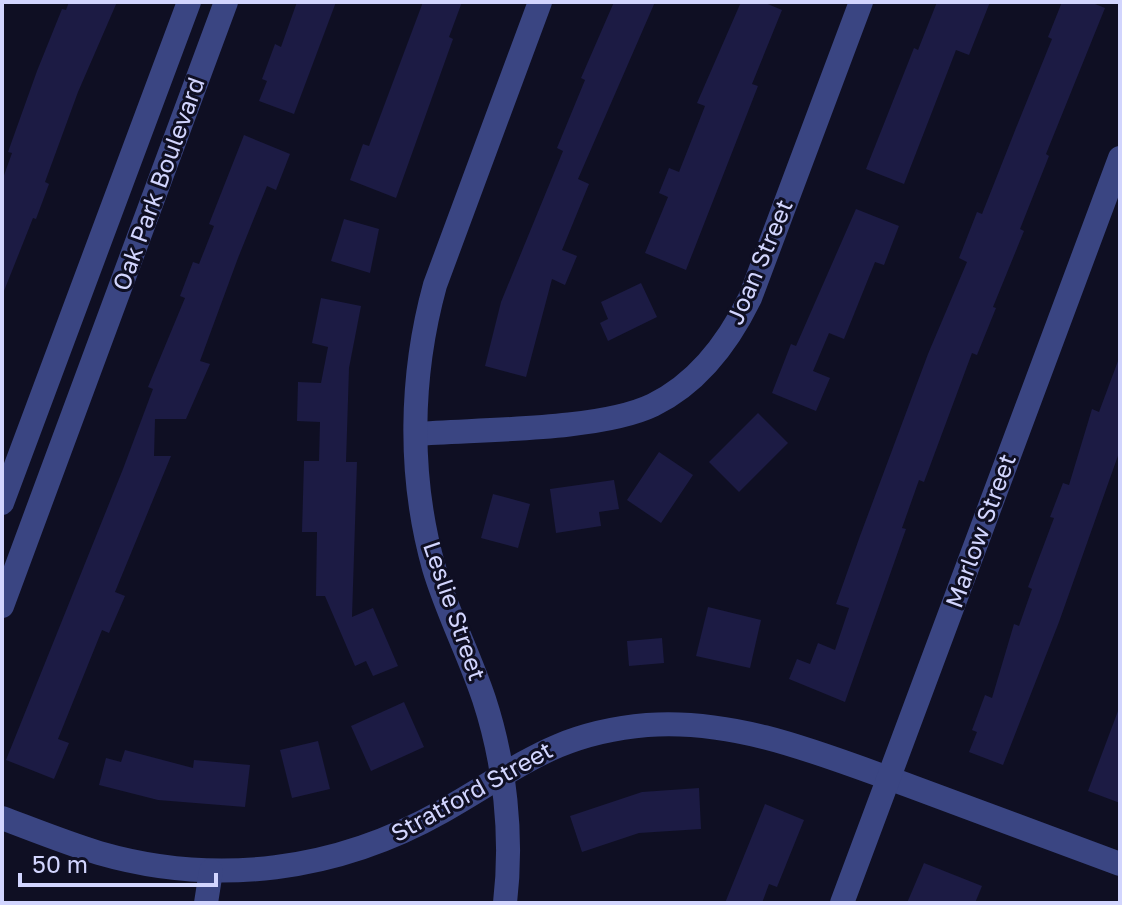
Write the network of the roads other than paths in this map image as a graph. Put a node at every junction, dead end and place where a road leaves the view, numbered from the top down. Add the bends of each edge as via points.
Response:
1 (189, 2) edge
2 (226, 2) edge
3 (540, 2) edge
4 (861, 2) edge
5 (1120, 158) edge
6 (59, 353) junction
7 (92, 366) junction
8 (416, 434) junction
9 (2, 503) edge
10 (2, 606) edge
11 (500, 774) junction
12 (889, 779) junction
13 (2, 818) edge
14 (1120, 864) edge
15 (211, 871) junction
16 (206, 903) edge
17 (505, 903) edge
18 (842, 903) edge

1 - 6 street, Oak Park Boulevard
2 - 7 street, Oak Park Boulevard
3 - 8 street, Leslie Street via 435,285 419,359
4 - 8 street, Joan Street via 750,298 705,367 654,405 631,413 592,421
5 - 12 street, Marlow Street
6 - 7 street
6 - 9 street, Oak Park Boulevard
7 - 10 street, Oak Park Boulevard
8 - 11 street, Leslie Street via 434,567 484,701
11 - 12 street, Stratford Street via 574,738 676,724 747,733
11 - 15 street, Stratford Street via 436,815 371,846 261,871
11 - 17 street, Leslie Street via 507,832
12 - 14 street, Stratford Street
12 - 18 street, Marlow Street
13 - 15 street, Stratford Street via 111,856
15 - 16 street

